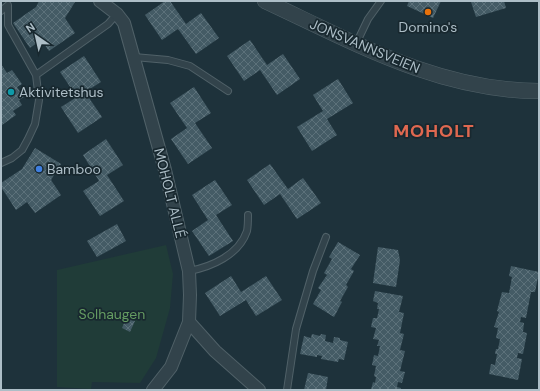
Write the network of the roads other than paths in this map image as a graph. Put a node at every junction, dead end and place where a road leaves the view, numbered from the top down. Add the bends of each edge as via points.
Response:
1 (100, 1) edge
2 (265, 1) edge
3 (381, 1) edge
4 (9, 3) edge
5 (1, 11) edge
6 (117, 14) junction
7 (356, 44) junction
8 (134, 57) junction
9 (36, 76) junction
10 (539, 90) edge
11 (228, 91) dead end
12 (1, 163) edge
13 (248, 215) dead end
14 (326, 237) dead end
15 (188, 271) junction
16 (189, 322) junction
17 (153, 390) edge
18 (259, 390) edge
19 (287, 390) edge

1 - 6 street, MOHOLT ALLÉ
2 - 7 street, JONSVANNSVEIEN
3 - 7 lane via 368,19
4 - 5 lane
4 - 9 lane via 8,25
6 - 8 street, MOHOLT ALLÉ via 124,23
6 - 9 lane via 108,24
7 - 10 street, JONSVANNSVEIEN via 387,58 445,78 495,88
8 - 11 lane via 168,60 190,66
8 - 15 street, MOHOLT ALLÉ via 165,170
9 - 12 lane via 39,100 35,124 22,150
13 - 15 lane via 244,238 233,251 219,262
14 - 19 lane via 296,329
15 - 16 street, MOHOLT ALLÉ
16 - 17 street, MOHOLT ALLÉ via 172,367
16 - 18 street via 215,351

